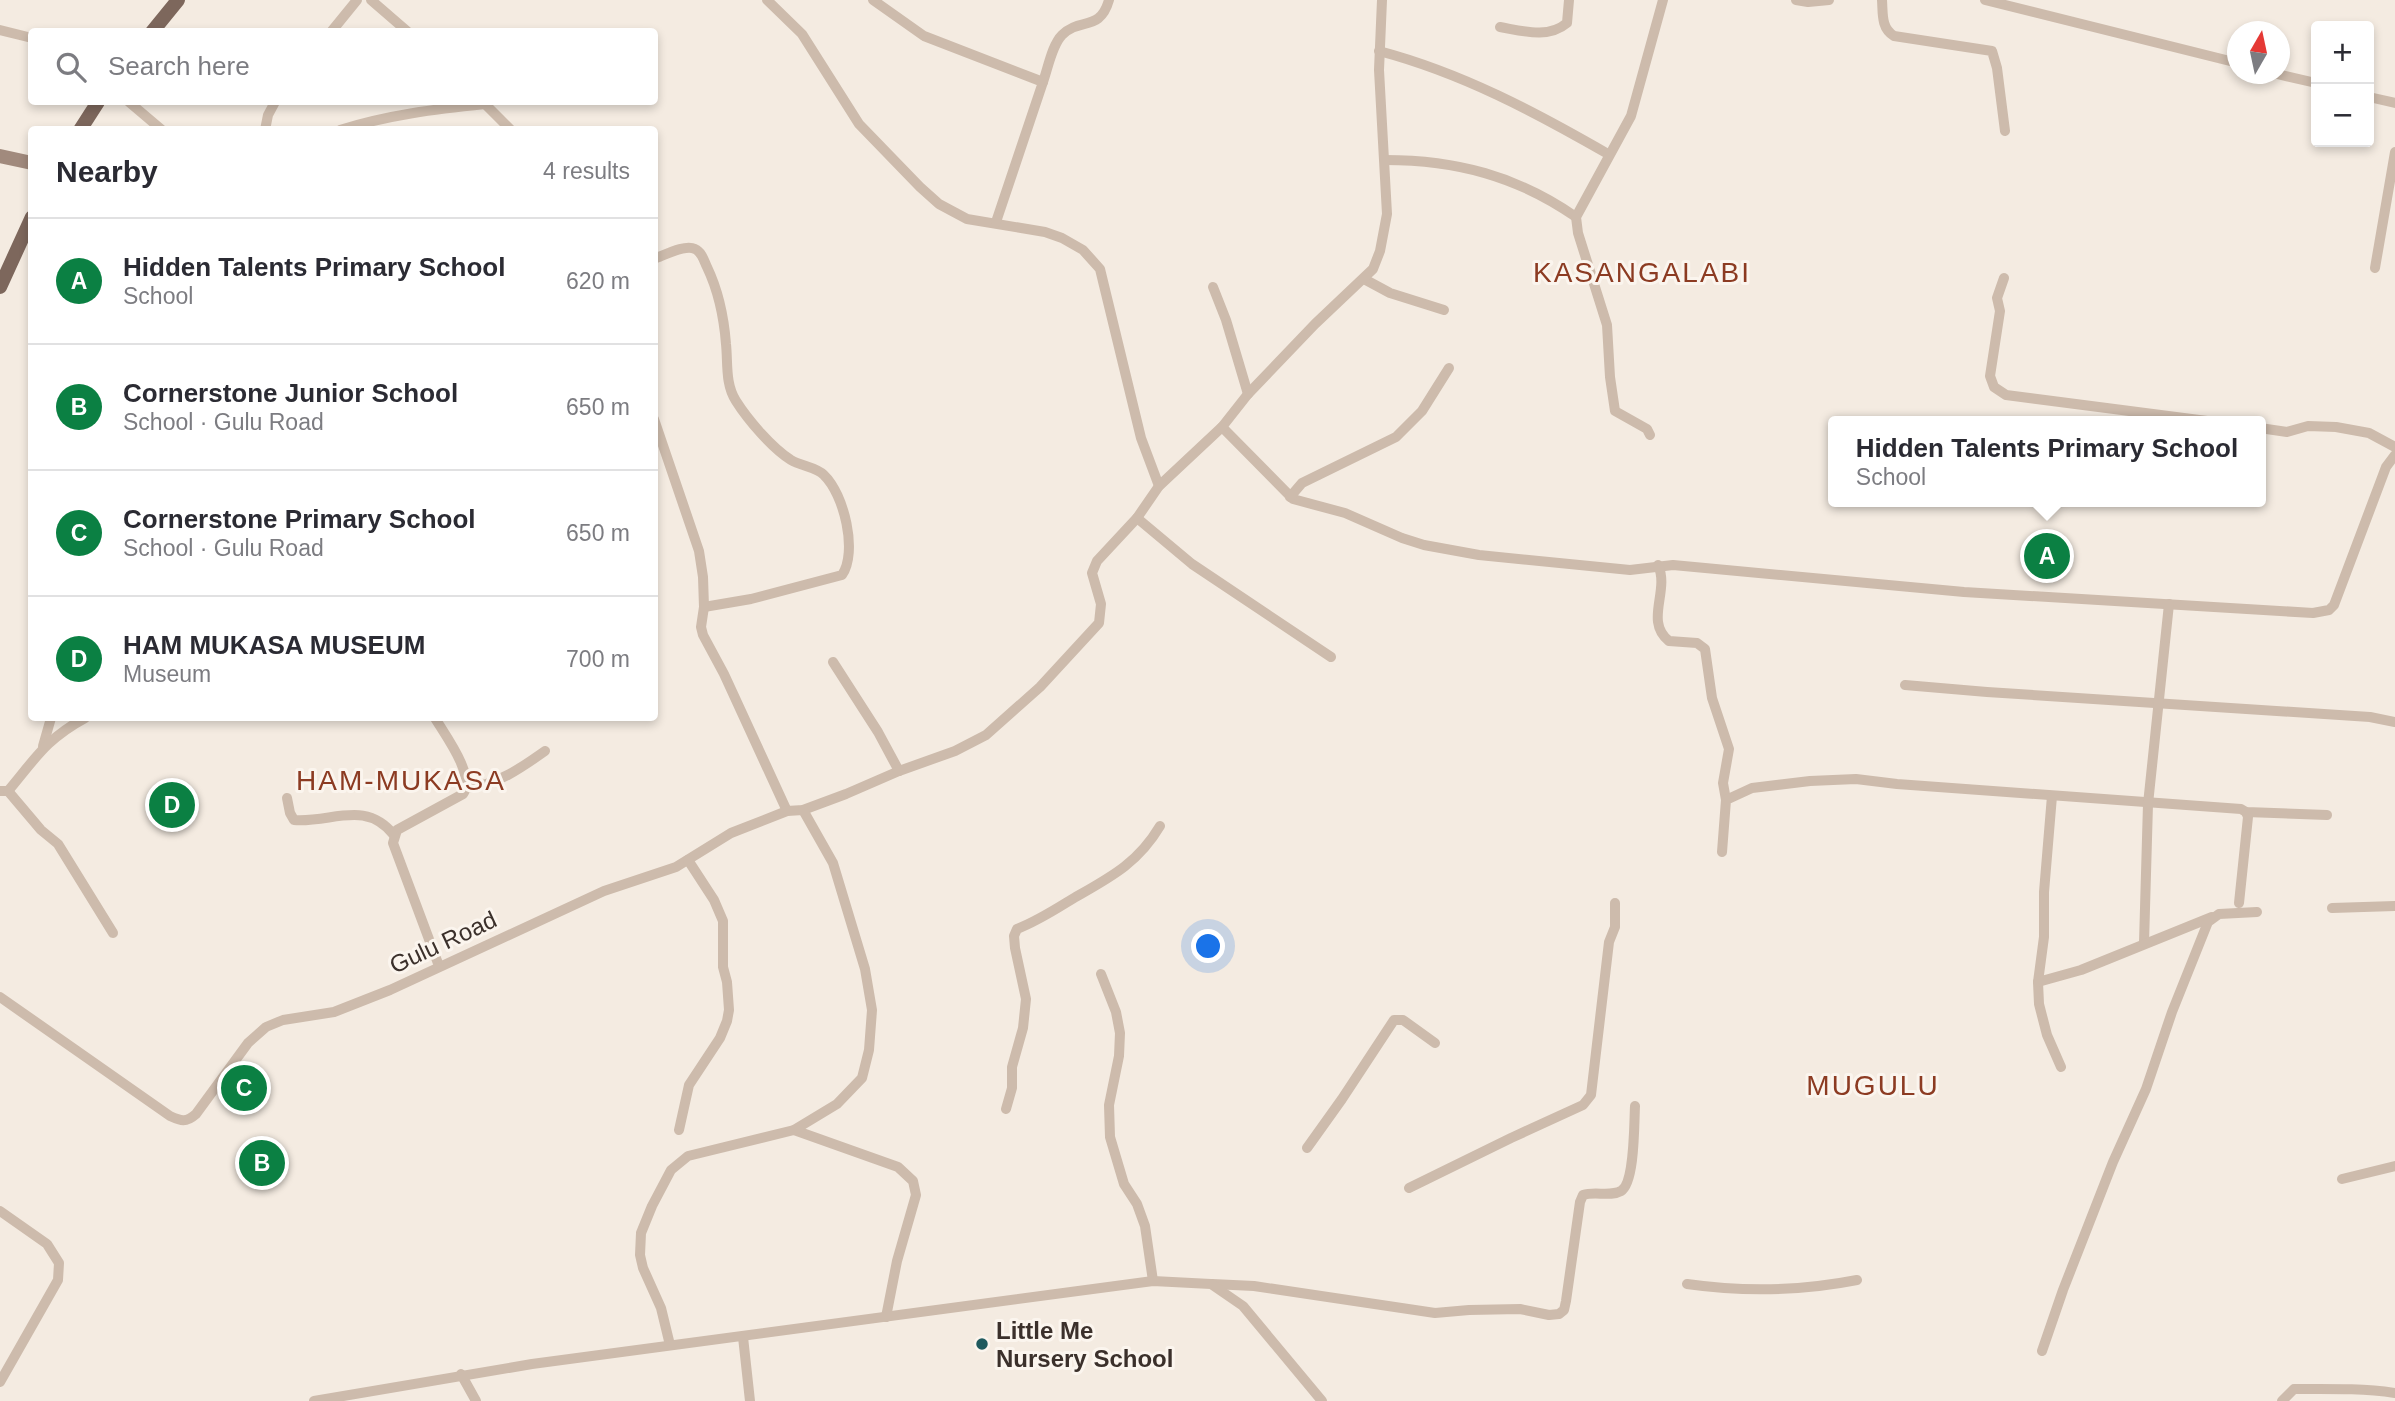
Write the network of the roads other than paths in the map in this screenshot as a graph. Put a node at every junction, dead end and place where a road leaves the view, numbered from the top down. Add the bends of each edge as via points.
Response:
1 (178, 0) edge
2 (357, 0) edge
3 (371, 0) edge
4 (767, 0) edge
5 (873, 0) edge
6 (1109, 0) edge
7 (1382, 0) edge
8 (1569, 0) edge
9 (1663, 0) edge
10 (1796, 0) edge
11 (1829, 0) edge
12 (1882, 0) edge
13 (1985, 0) edge
14 (1500, 27) dead end
15 (155, 28) edge
16 (334, 28) edge
17 (403, 28) edge
18 (0, 30) edge
19 (28, 37) edge
20 (1379, 51) junction
21 (2227, 60) edge
22 (2290, 77) edge
23 (1044, 82) junction
24 (2311, 82) edge
25 (2374, 98) edge
26 (2395, 103) edge
27 (96, 105) edge
28 (133, 105) edge
29 (273, 105) edge
30 (471, 105) edge
31 (486, 105) edge
32 (83, 126) edge
33 (157, 126) edge
34 (266, 126) edge
35 (354, 126) edge
36 (507, 126) edge
37 (2005, 131) dead end
38 (2395, 152) edge
39 (1608, 154) junction
40 (0, 156) edge
41 (1385, 160) junction
42 (28, 162) edge
43 (1576, 217) junction
44 (996, 222) junction
45 (28, 226) edge
46 (658, 258) edge
47 (2375, 268) dead end
48 (2004, 278) dead end
49 (1364, 279) junction
50 (0, 287) edge
51 (1213, 287) dead end
52 (1444, 310) dead end
53 (1449, 368) dead end
54 (1248, 394) junction
55 (2168, 416) edge
56 (1222, 426) junction
57 (2266, 429) edge
58 (658, 431) edge
59 (1650, 435) dead end
60 (2395, 447) edge
61 (2395, 455) edge
62 (1159, 486) junction
63 (1290, 497) junction
64 (1137, 518) junction
65 (1658, 565) junction
66 (2169, 604) junction
67 (704, 607) junction
68 (1331, 657) dead end
69 (834, 662) dead end
70 (1905, 685) dead end
71 (2159, 704) junction
72 (50, 721) edge
73 (79, 721) edge
74 (437, 721) edge
75 (2395, 722) edge
76 (43, 747) junction
77 (545, 751) dead end
78 (899, 771) junction
79 (467, 788) junction
80 (4, 791) edge
81 (2052, 796) junction
82 (287, 798) dead end
83 (1726, 800) junction
84 (2148, 804) junction
85 (803, 810) junction
86 (787, 811) junction
87 (2246, 812) junction
88 (2327, 815) dead end
89 (1160, 826) dead end
90 (394, 835) junction
91 (1722, 852) dead end
92 (688, 860) junction
93 (1615, 903) dead end
94 (2239, 903) dead end
95 (2395, 906) edge
96 (2332, 908) dead end
97 (2257, 912) dead end
98 (2219, 915) junction
99 (113, 933) dead end
100 (2144, 943) junction
101 (439, 966) junction
102 (1101, 974) dead end
103 (2038, 982) junction
104 (0, 997) edge
105 (1434, 1043) dead end
106 (2061, 1067) dead end
107 (1636, 1106) dead end
108 (1006, 1109) dead end
109 (679, 1130) dead end
110 (794, 1130) junction
111 (1307, 1148) dead end
112 (2395, 1166) edge
113 (2342, 1180) dead end
114 (1409, 1188) dead end
115 (0, 1211) edge
116 (1857, 1280) dead end
117 (1153, 1281) junction
118 (1211, 1284) junction
119 (1687, 1284) dead end
120 (886, 1317) junction
121 (743, 1337) junction
122 (670, 1345) junction
123 (2042, 1351) dead end
124 (461, 1374) junction
125 (0, 1382) edge
126 (2395, 1393) edge
127 (314, 1401) edge
128 (476, 1401) edge
129 (750, 1401) edge
130 (1322, 1401) edge
131 (2282, 1401) edge

1 - 15 main road
2 - 16 street
3 - 17 street
4 - 44 street via 802,34 859,124 920,187 967,219
5 - 23 street via 924,36
6 - 23 street via 1098,19 1059,37
7 - 20 street
8 - 14 street via 1567,23 1555,32
9 - 39 street via 1631,116
10 - 11 street
12 - 37 street via 1884,24 1894,36 1992,51
13 - 21 street
18 - 19 street
20 - 39 street via 1466,80 1535,112
20 - 41 street
22 - 24 street
23 - 44 street
25 - 26 street
27 - 32 main road
28 - 33 street
29 - 34 street
30 - 35 street
31 - 36 street
38 - 47 street
39 - 43 street
40 - 42 street
41 - 43 street via 1460,166 1522,185
41 - 49 street via 1384,232 1373,269
43 - 59 street via 1607,325 1615,411
44 - 62 street via 1062,238 1083,250 1100,268 1141,438
45 - 50 main road
46 - 67 street via 687,248 700,253 721,308 730,393 790,460 823,473 834,487 849,530 848,567 842,575
48 - 55 street via 1997,298 2000,311 1990,376 1998,392
49 - 52 street via 1390,293
49 - 54 street
51 - 54 street
53 - 63 street via 1422,411 1396,437 1301,484
54 - 56 street
56 - 62 street
56 - 63 street
57 - 60 street via 2287,432 2308,426 2336,427 2369,433
58 - 67 street via 699,551
61 - 66 street via 2386,467 2329,610 2313,613
62 - 64 street
63 - 65 street via 1446,549 1630,570
64 - 68 street via 1199,569
64 - 78 street, Gulu Road via 1097,561 1092,573 1101,604 1099,623 1040,687 986,735
65 - 66 street via 1964,592
65 - 83 street via 1663,580 1657,620 1660,631 1669,641 1697,643 1705,649 1712,698 1729,749 1723,783
66 - 71 street
67 - 86 street via 703,635
69 - 78 street
70 - 71 street
71 - 75 street
71 - 84 street
72 - 76 street
73 - 76 street
74 - 79 street via 467,775
76 - 80 street
77 - 79 street via 501,779
78 - 85 street, Gulu Road
79 - 90 street
80 - 99 street via 58,844
81 - 83 street via 1856,779 1752,788
81 - 84 street
81 - 103 street
82 - 90 street via 294,820 352,813 384,823
83 - 91 street
84 - 87 street
84 - 100 street
85 - 86 street, Gulu Road
85 - 110 street via 833,863 865,969 872,1010 862,1078 837,1104
86 - 92 street, Gulu Road via 731,833
87 - 88 street
87 - 94 street
89 - 108 street via 1143,850 1118,872 1017,929 1015,948 1026,999
90 - 101 street via 393,843
92 - 101 street, Gulu Road via 604,891
92 - 109 street via 723,921 729,1010 720,1038 689,1085
93 - 114 street via 1591,1095 1583,1105
95 - 96 street
97 - 98 street
98 - 100 street
98 - 123 street via 2208,922
100 - 103 street via 2081,970
101 - 104 street, Gulu Road via 334,1013 266,1027 196,1114 182,1122
102 - 117 street via 1120,1033 1109,1105 1110,1137 1124,1184 1145,1226
103 - 106 street via 2047,1035
105 - 111 street via 1402,1020 1394,1020
107 - 118 street via 1626,1186 1618,1193 1583,1195 1580,1202 1566,1301 1559,1314 1520,1309 1435,1313 1254,1286
110 - 120 street via 898,1167 913,1181 916,1195
110 - 122 street via 688,1156 671,1170 641,1233 640,1255
112 - 113 street
115 - 125 street via 47,1244 59,1263 58,1280
116 - 119 street via 1831,1286 1752,1290
117 - 118 street
117 - 120 street
118 - 130 street via 1243,1306
120 - 121 street
121 - 122 street
121 - 129 street
122 - 124 street
124 - 127 street
124 - 128 street
126 - 131 street via 2332,1387 2294,1389

